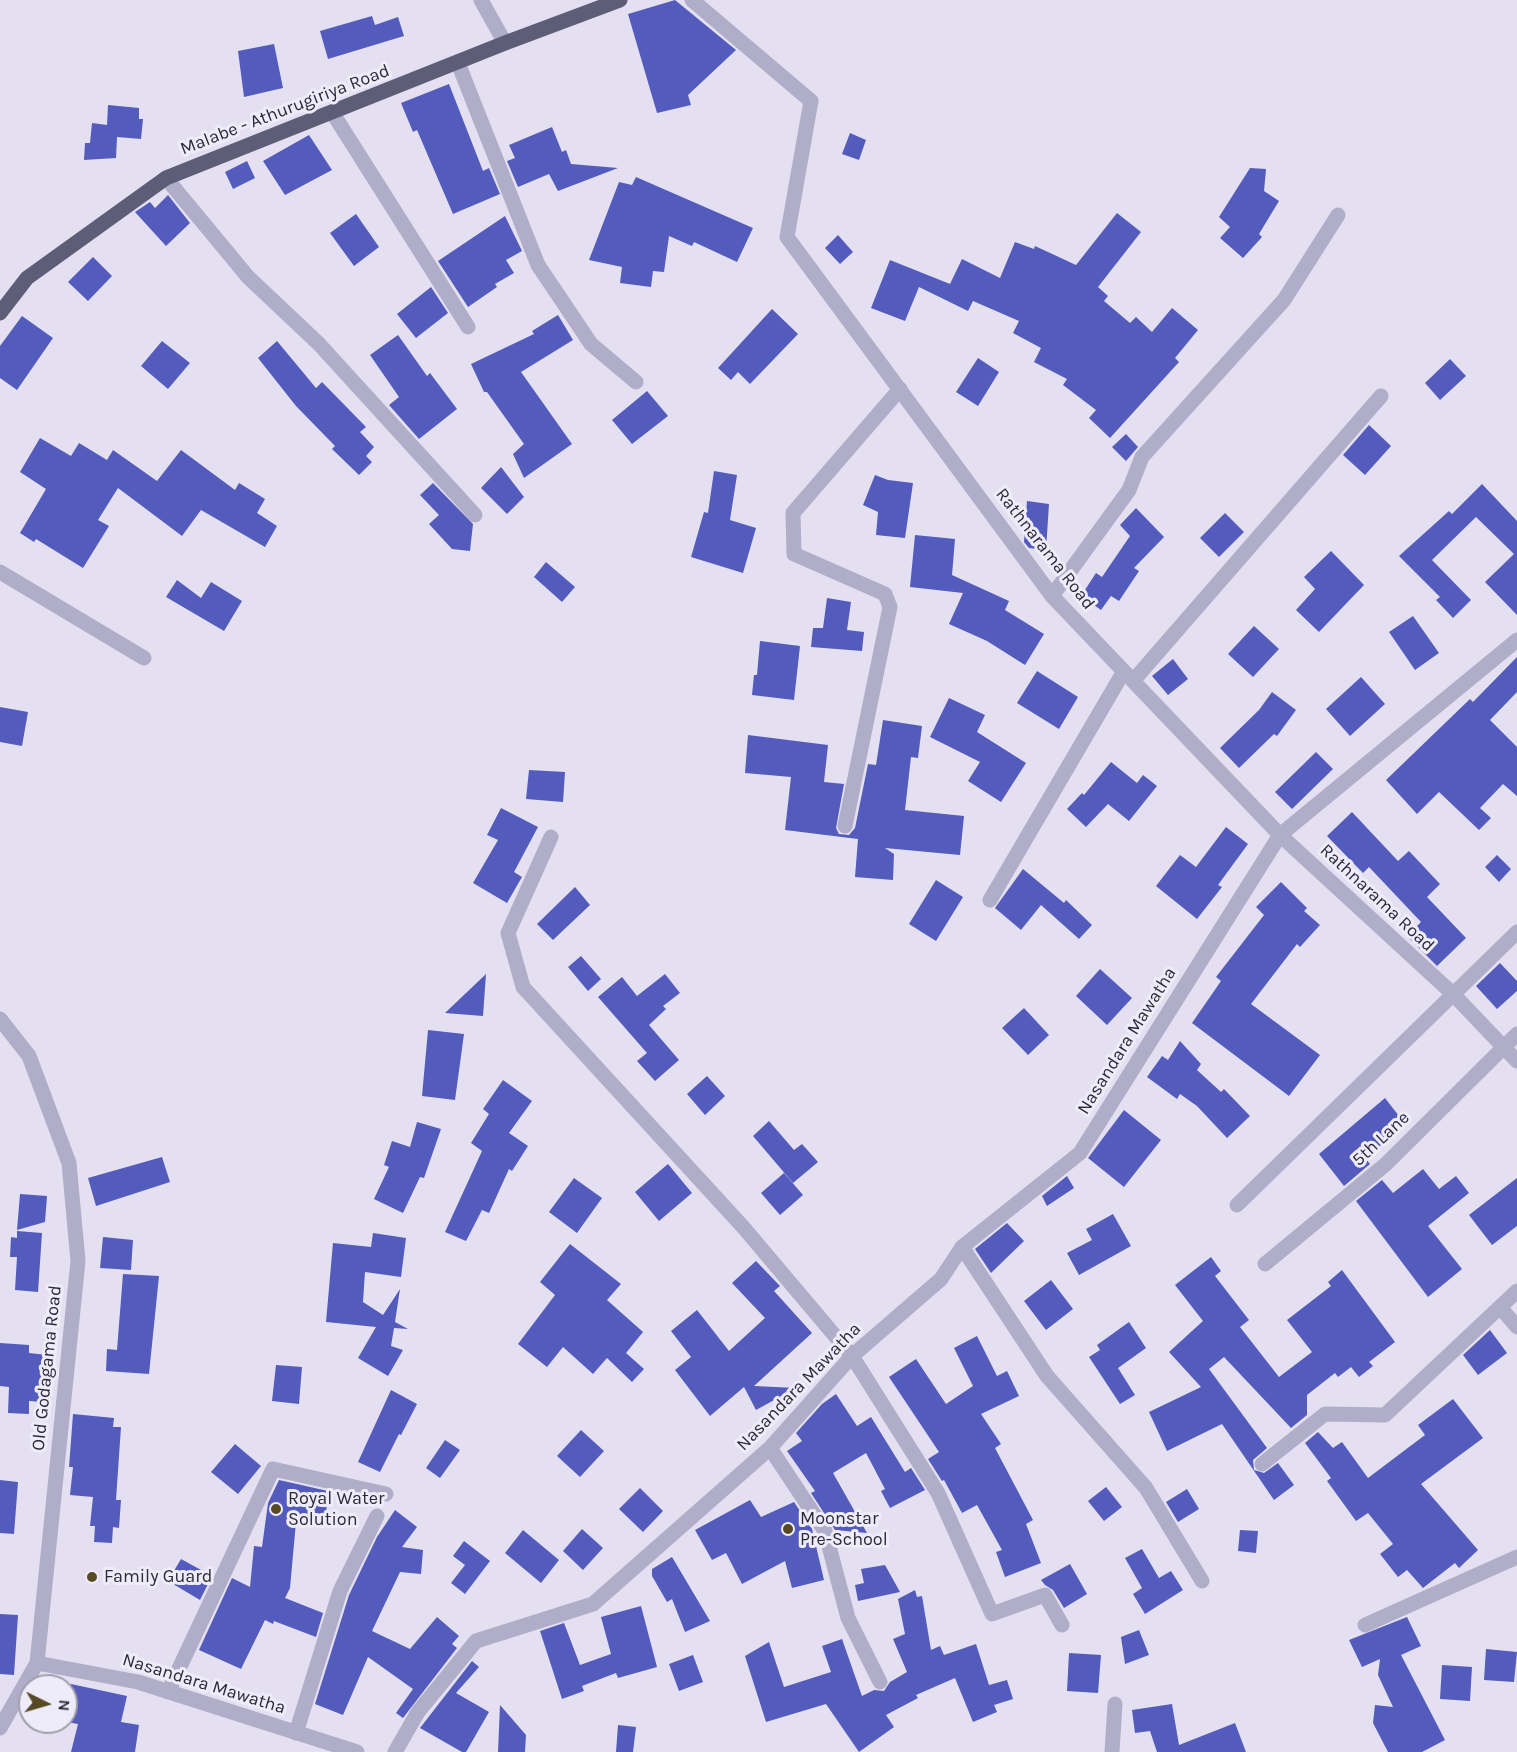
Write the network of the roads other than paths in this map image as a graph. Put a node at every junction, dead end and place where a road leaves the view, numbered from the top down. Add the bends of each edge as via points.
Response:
1 (481, 0) edge
2 (620, 0) edge
3 (692, 0) edge
4 (505, 43) junction
5 (458, 63) junction
6 (332, 112) junction
7 (166, 178) junction
8 (1338, 215) dead end
9 (0, 313) edge
10 (468, 327) dead end
11 (636, 382) dead end
12 (900, 389) junction
13 (1382, 396) dead end
14 (475, 515) dead end
15 (0, 572) edge
16 (1052, 596) junction
17 (1517, 640) edge
18 (144, 658) dead end
19 (1129, 676) junction
20 (845, 826) dead end
21 (1280, 835) junction
22 (551, 837) dead end
23 (990, 900) dead end
24 (1517, 932) edge
25 (1454, 994) junction
26 (0, 1019) edge
27 (1517, 1034) edge
28 (1502, 1047) junction
29 (1517, 1061) edge
30 (1237, 1205) dead end
31 (962, 1247) junction
32 (1265, 1264) dead end
33 (1517, 1291) edge
34 (1500, 1307) junction
35 (1517, 1327) edge
36 (852, 1356) junction
37 (770, 1448) junction
38 (1262, 1464) dead end
39 (386, 1494) dead end
40 (378, 1516) dead end
41 (1517, 1557) edge
42 (1202, 1581) dead end
43 (1062, 1625) dead end
44 (1365, 1625) dead end
45 (36, 1663) junction
46 (880, 1682) dead end
47 (168, 1692) junction
48 (1114, 1704) dead end
49 (0, 1728) edge
50 (296, 1732) junction
51 (357, 1752) edge
52 (395, 1752) edge
53 (1112, 1752) edge

1 - 4 street
2 - 4 main road, Malabe - Athurugiriya Road
3 - 12 street, Rathnarama Road via 811,101 788,237
4 - 5 main road, Malabe - Athurugiriya Road
5 - 6 main road, Malabe - Athurugiriya Road
5 - 11 street via 538,265 591,344
6 - 7 main road, Malabe - Athurugiriya Road
6 - 10 street
7 - 9 main road, Malabe - Athurugiriya Road via 27,278
7 - 14 street via 248,277 319,344
8 - 16 street via 1284,300 1142,457 1129,490
12 - 16 street, Rathnarama Road
12 - 20 street via 793,513 794,554 885,594 890,607
13 - 19 street
15 - 18 street
16 - 19 street, Rathnarama Road
17 - 21 street, Nasandara Mawatha
19 - 21 street, Rathnarama Road
19 - 23 street
21 - 25 street, Rathnarama Road
21 - 31 street, Nasandara Mawatha via 1080,1153
22 - 36 street via 508,933 523,987 744,1228
24 - 25 street
25 - 28 street, Rathnarama Road
25 - 30 street
26 - 45 street, Old Godagama Road via 29,1056 69,1163 78,1261
27 - 28 street, 5th Lane
28 - 29 street, Rathnarama Road
28 - 32 street, 5th Lane via 1386,1164
31 - 36 street, Nasandara Mawatha via 941,1279
31 - 42 street via 1047,1376 1146,1488
33 - 34 street
34 - 35 street
34 - 38 street via 1385,1415 1325,1414
36 - 37 street, Nasandara Mawatha
36 - 43 street via 939,1493 992,1614 1045,1595
37 - 46 street via 825,1531 848,1618
37 - 52 street, Nasandara Mawatha via 593,1604 476,1641 418,1712
39 - 47 street via 273,1469
40 - 50 street via 340,1591
41 - 44 street
45 - 47 street, Nasandara Mawatha via 138,1682
45 - 49 street, Old Godagama Road
47 - 50 street, Nasandara Mawatha
48 - 53 street
50 - 51 street, Nasandara Mawatha

